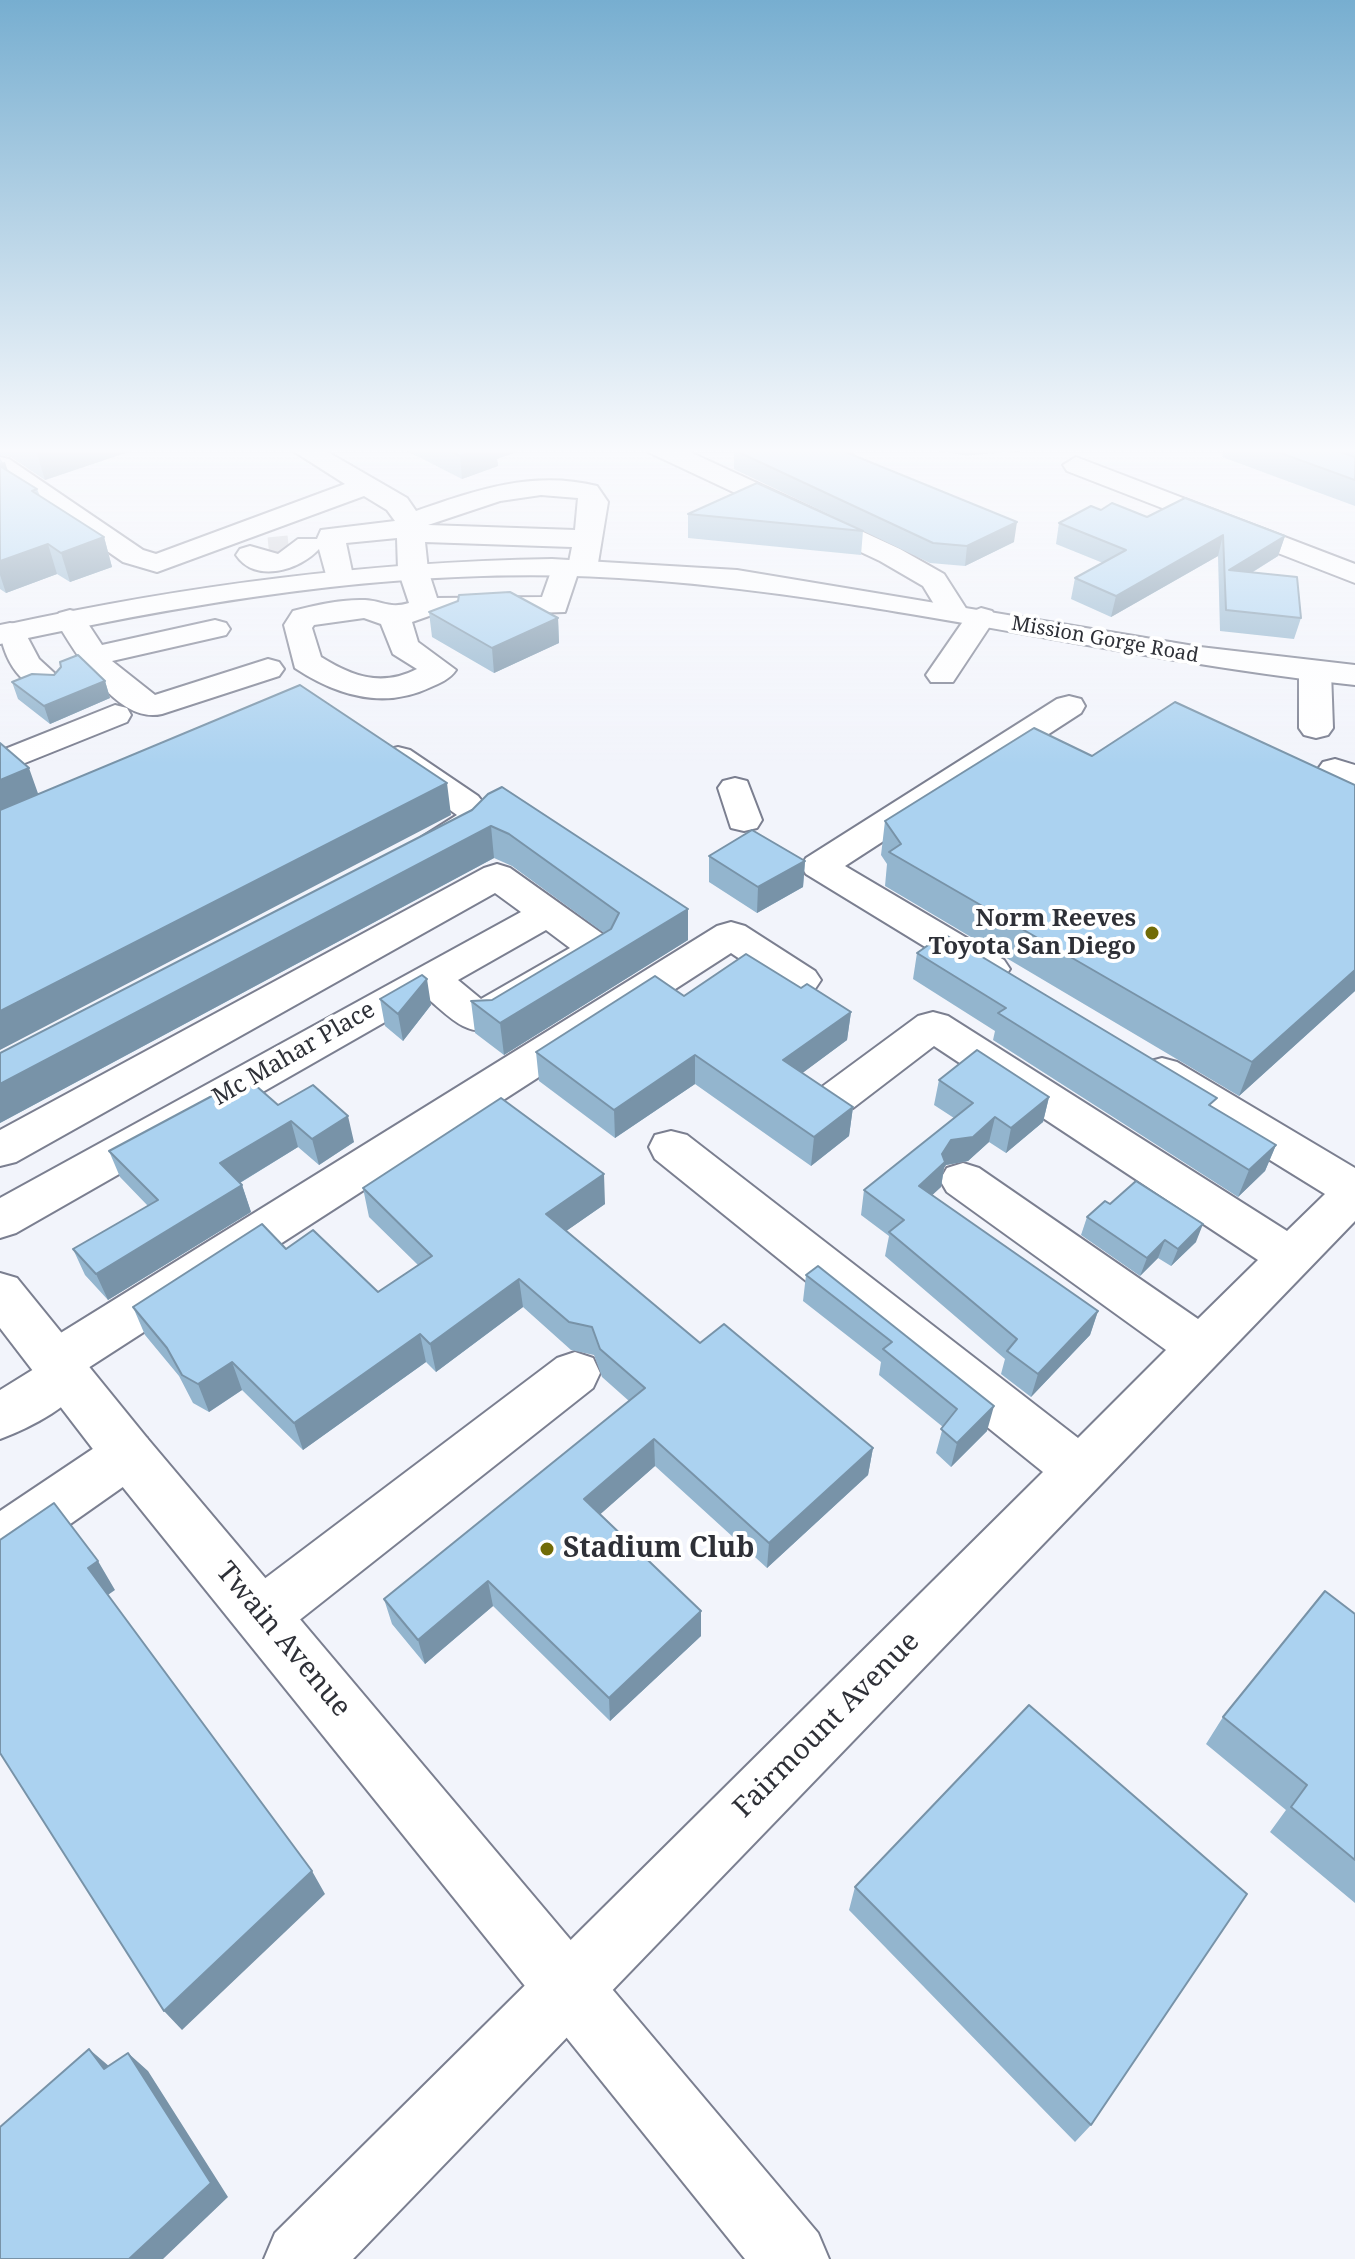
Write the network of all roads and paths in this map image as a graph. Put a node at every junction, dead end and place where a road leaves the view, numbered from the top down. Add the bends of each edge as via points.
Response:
1 (128, 552) edge
2 (186, 552) edge
3 (266, 552) tunnel mouth
4 (276, 552) tunnel mouth
5 (289, 552) tunnel mouth
6 (411, 552) edge
7 (581, 552) edge
8 (884, 552) edge
9 (1300, 552) edge
10 (573, 569) junction
11 (413, 570) junction
12 (1355, 574) edge
13 (338, 576) junction
14 (181, 579) junction
15 (246, 587) junction
16 (410, 613) junction
17 (967, 615) junction
18 (70, 619) junction
19 (215, 629) dead end
20 (5, 634) edge
21 (94, 656) junction
22 (268, 669) dead end
23 (1315, 671) junction
24 (942, 675) dead end
25 (1355, 675) edge
26 (48, 682) edge
27 (1069, 706) dead end
28 (115, 715) dead end
29 (1316, 728) dead end
30 (373, 740) edge
31 (0, 763) edge
32 (405, 860) edge
33 (547, 913) junction
34 (428, 977) junction
35 (801, 980) dead end
36 (1020, 987) edge
37 (1127, 1052) edge
38 (838, 1097) edge
39 (671, 1147) dead end
40 (0, 1150) edge
41 (963, 1180) dead end
42 (1355, 1191) edge
43 (0, 1220) edge
44 (1291, 1257) junction
45 (5, 1310) edge
46 (1201, 1348) junction
47 (61, 1369) junction
48 (575, 1373) dead end
49 (0, 1417) edge
50 (128, 1454) junction
51 (1080, 1470) junction
52 (0, 1542) edge
53 (263, 1614) junction
54 (568, 1987) junction
55 (301, 2259) edge
56 (792, 2259) edge

1 - 2 main road via 157,563
3 - 14 main road
4 - 15 main road
5 - 13 main road
6 - 11 main road
7 - 10 main road
8 - 17 main road via 934,580
9 - 12 main road
10 - 11 main road, Mission Gorge Road
10 - 16 main road via 554,606
10 - 17 main road, Mission Gorge Road via 734,579
11 - 13 main road, Mission Gorge Road
11 - 16 main road
13 - 15 main road, Mission Gorge Road
14 - 15 main road, Mission Gorge Road
14 - 18 main road, Mission Gorge Road
16 - 16 main road via 404,647 440,670 399,689 365,686 306,661 299,628 304,617 365,609
17 - 23 main road, Mission Gorge Road via 1226,661
17 - 24 main road
18 - 20 main road, Mission Gorge Road
18 - 21 main road
19 - 21 main road
20 - 26 main road via 26,664
21 - 22 main road via 101,669 150,707
23 - 25 main road, Mission Gorge Road
23 - 29 main road
27 - 36 main road via 819,866
28 - 31 main road
30 - 32 main road via 466,803 477,817
33 - 34 main road, Mc Mahar Place
33 - 34 main road via 597,949 479,1019
33 - 40 main road via 497,876
34 - 43 main road, Mc Mahar Place
35 - 47 main road via 731,935
37 - 42 main road
38 - 44 main road via 933,1026
39 - 51 main road
41 - 46 main road
42 - 44 main road, Fairmount Avenue
44 - 46 main road, Fairmount Avenue
45 - 47 main road, Twain Avenue
46 - 51 main road, Fairmount Avenue
47 - 49 main road
47 - 50 main road, Twain Avenue
48 - 53 main road
50 - 52 main road
50 - 53 main road, Twain Avenue
51 - 54 main road, Fairmount Avenue
53 - 54 main road, Twain Avenue
54 - 55 main road, Fairmount Avenue
54 - 56 main road, Twain Avenue

